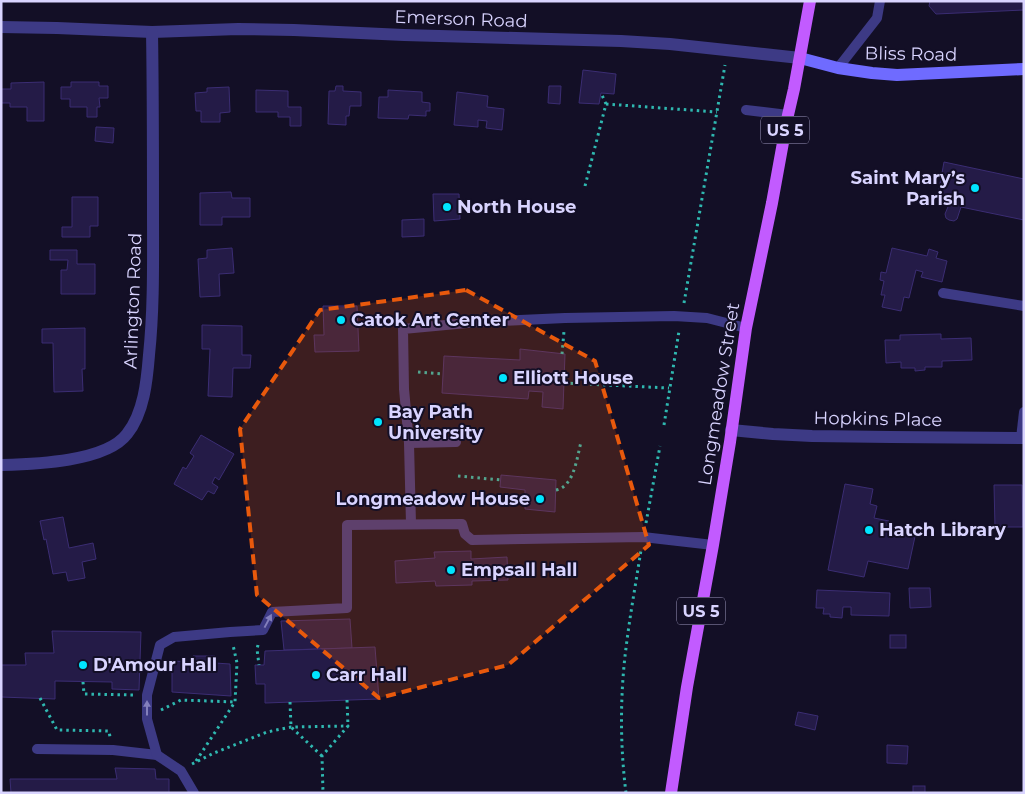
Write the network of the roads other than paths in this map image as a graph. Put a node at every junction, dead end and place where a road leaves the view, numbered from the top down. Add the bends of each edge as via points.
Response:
1 (810, 1) edge
2 (880, 1) edge
3 (1, 28) edge
4 (152, 32) junction
5 (800, 58) junction
6 (838, 68) junction
7 (1024, 69) edge
8 (746, 110) dead end
9 (788, 115) junction
10 (943, 293) dead end
11 (1024, 306) edge
12 (746, 328) junction
13 (1024, 412) edge
14 (731, 430) junction
15 (1022, 438) edge
16 (456, 442) dead end
17 (409, 443) junction
18 (1, 465) edge
19 (411, 524) junction
20 (713, 545) junction
21 (37, 749) dead end
22 (157, 755) junction
23 (194, 793) edge
24 (671, 793) edge

1 - 5 main road, Longmeadow Street / US 5
2 - 6 lane via 877,18
3 - 4 street, Emerson Road
4 - 5 street, Emerson Road via 294,30 621,41
4 - 18 street, Arlington Road via 152,329 147,382 137,416 127,435 114,446 99,452 67,460
5 - 6 main road, Bliss Road
5 - 9 main road, Longmeadow Street / US 5
6 - 7 main road, Bliss Road via 897,75
8 - 9 lane
9 - 12 main road, Longmeadow Street / US 5
10 - 11 lane
12 - 14 main road, Longmeadow Street / US 5
12 - 17 lane via 707,318 674,316 478,322 403,329
13 - 15 lane
14 - 15 street, Hopkins Place via 803,435
14 - 20 main road, Longmeadow Street / US 5
16 - 17 lane
17 - 19 lane
19 - 20 lane via 462,524 465,534 472,540 643,537
22 -> 19 lane via 147,719 147,695 160,645 174,637 263,630 272,612 347,608 347,525
20 - 24 main road, Longmeadow Street / US 5
21 - 22 lane via 113,750
22 - 23 lane via 181,771

